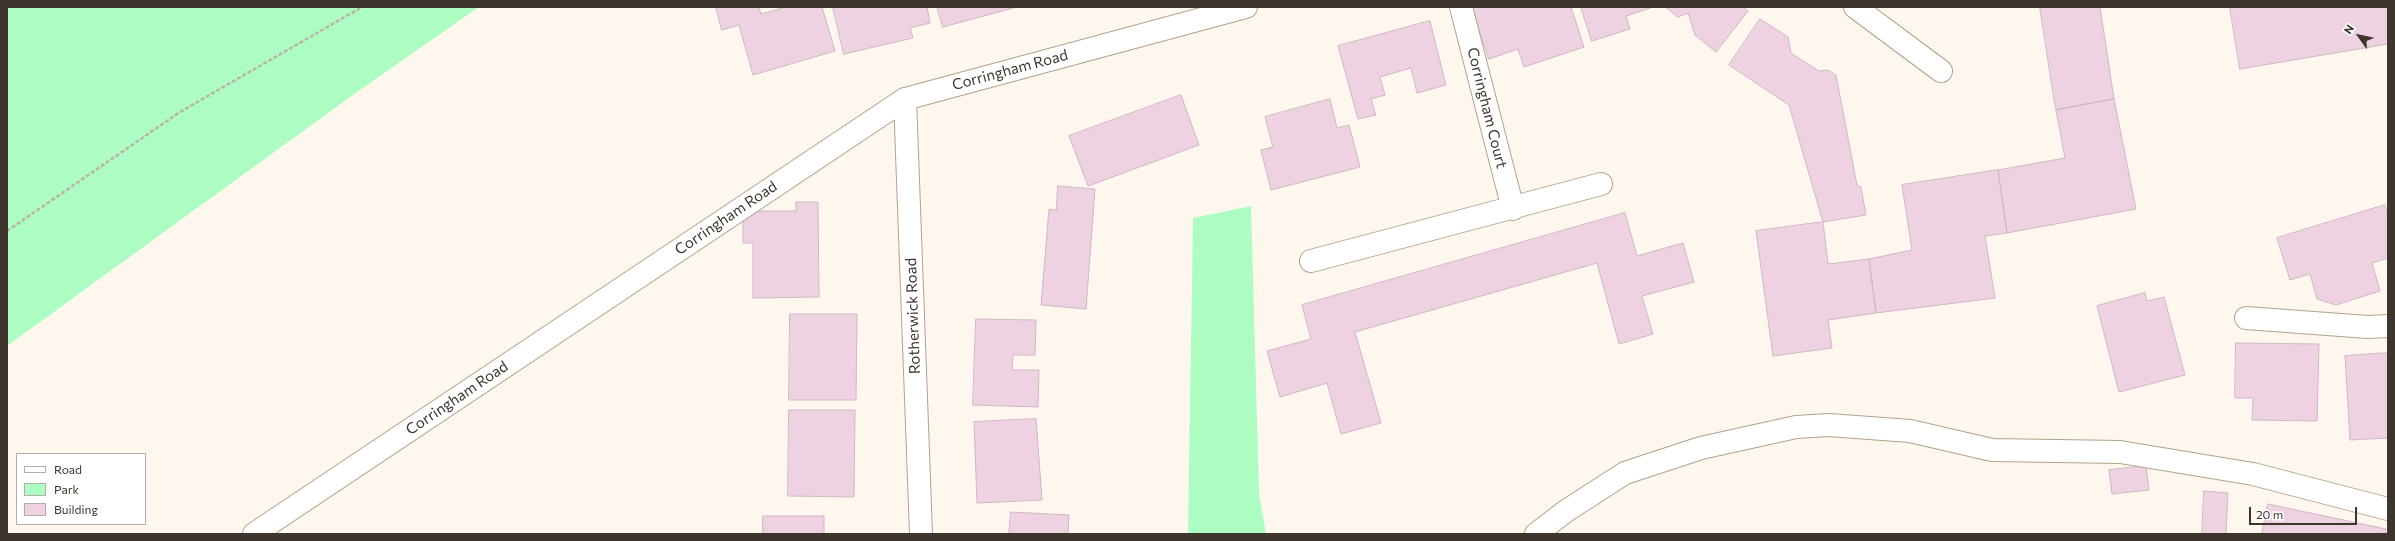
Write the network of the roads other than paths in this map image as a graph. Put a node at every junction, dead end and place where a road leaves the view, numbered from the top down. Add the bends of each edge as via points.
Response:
1 (1246, 7) edge
2 (1461, 7) edge
3 (1855, 7) edge
4 (1942, 71) dead end
5 (905, 99) junction
6 (1601, 184) dead end
7 (1513, 209) junction
8 (1311, 261) dead end
9 (2246, 318) dead end
10 (2388, 326) edge
11 (2388, 509) edge
12 (254, 534) edge
13 (921, 534) edge
14 (1536, 534) edge

1 - 5 street, Corringham Road
2 - 7 street, Corringham Court
3 - 4 street
5 - 12 street, Corringham Road
5 - 13 street, Rotherwick Road
6 - 7 street
7 - 8 street
9 - 10 street via 2368,327
11 - 14 street via 2252,474 2120,452 1992,450 1910,431 1829,425 1796,427 1701,448 1625,473 1566,511

